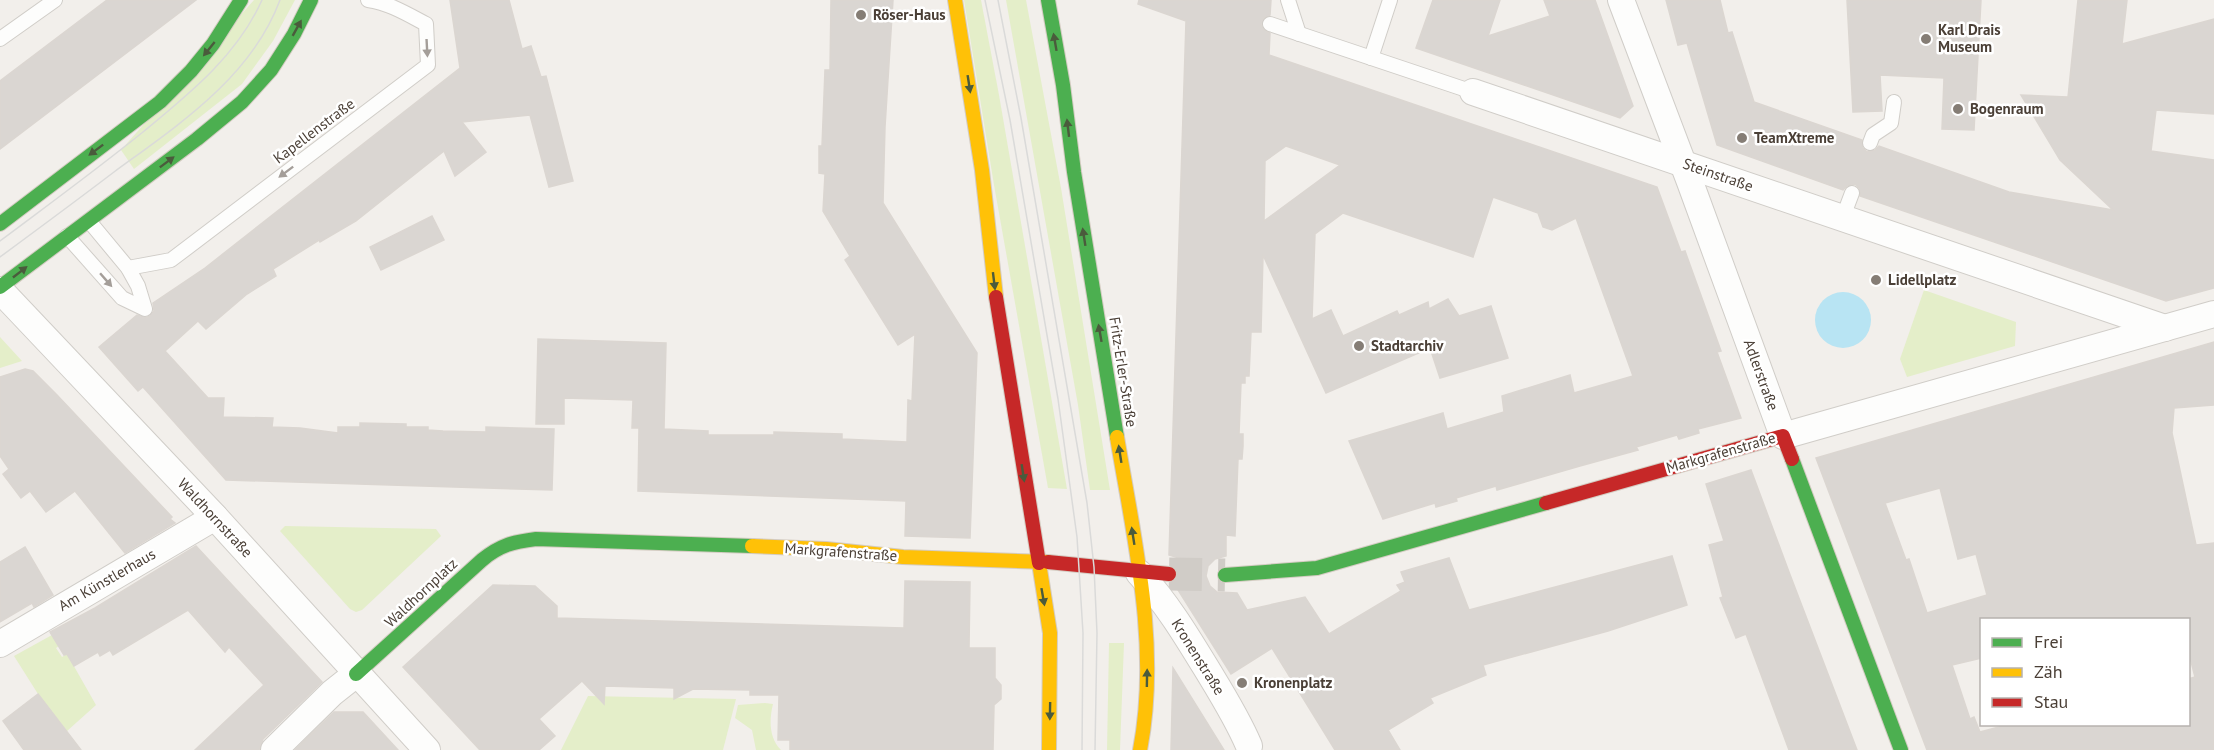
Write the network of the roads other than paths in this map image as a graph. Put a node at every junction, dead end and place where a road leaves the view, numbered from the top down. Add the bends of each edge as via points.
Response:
1 (55, 0) edge
2 (242, 0) edge
3 (311, 0) edge
4 (368, 0) edge
5 (955, 0) edge
6 (1048, 0) edge
7 (1288, 0) edge
8 (1390, 0) edge
9 (1621, 0) edge
10 (1270, 24) dead end
11 (1299, 34) junction
12 (0, 39) edge
13 (1371, 58) junction
14 (1473, 92) joint
15 (1894, 102) dead end
16 (1870, 143) dead end
17 (1683, 163) junction
18 (1852, 193) dead end
19 (1844, 217) junction
20 (89, 220) junction
21 (0, 224) edge
22 (68, 236) junction
23 (128, 268) junction
24 (0, 289) edge
25 (2214, 314) edge
26 (2165, 328) junction
27 (1783, 436) junction
28 (215, 517) junction
29 (512, 542) joint
30 (1037, 561) junction
31 (1139, 573) junction
32 (1169, 574) tunnel mouth
33 (1225, 575) tunnel mouth
34 (0, 644) edge
35 (356, 674) junction
36 (1249, 746) dead end
37 (274, 750) edge
38 (427, 750) edge
39 (1049, 750) edge
40 (1140, 750) edge
41 (1901, 750) edge

1 - 12 lane
2 -> 21 main road via 213,45 160,102
20 -> 3 main road via 250,94 282,54
4 -> 23 lane, Kapellenstraße via 395,7 426,24 428,64 171,260
5 -> 30 main road
31 -> 6 main road, Fritz-Erler-Straße
7 - 11 lane
8 - 13 lane
9 - 17 street, Adlerstraße
10 - 11 lane, Steinstraße
11 - 13 lane, Steinstraße
13 - 14 lane, Steinstraße
14 - 17 street, Steinstraße
15 - 16 lane via 1890,123 1872,135
17 - 19 street, Steinstraße
17 - 27 street, Adlerstraße
18 - 19 lane
19 - 26 street, Steinstraße
20 - 22 main road
20 - 23 lane
22 -> 23 lane via 122,298 144,309
24 -> 22 main road
24 - 28 street, Waldhornstraße
25 - 26 street, Markgrafenstraße
26 - 27 street, Markgrafenstraße
27 - 33 main road, Markgrafenstraße via 1317,568
27 - 41 main road, Adlerstraße
28 - 34 street, Am Künstlerhaus
28 - 35 street, Waldhornstraße
29 - 30 main road, Markgrafenstraße via 639,542
29 - 35 main road, Waldhornplatz via 482,560
30 - 31 main road, Markgrafenstraße
30 -> 39 main road via 1050,633
31 - 32 main road, Markgrafenstraße
31 - 36 street, Kronenstraße via 1160,595 1195,649
40 -> 31 main road, Fritz-Erler-Straße via 1147,706 1148,657
35 - 37 street
35 - 38 street, Waldhornstraße

